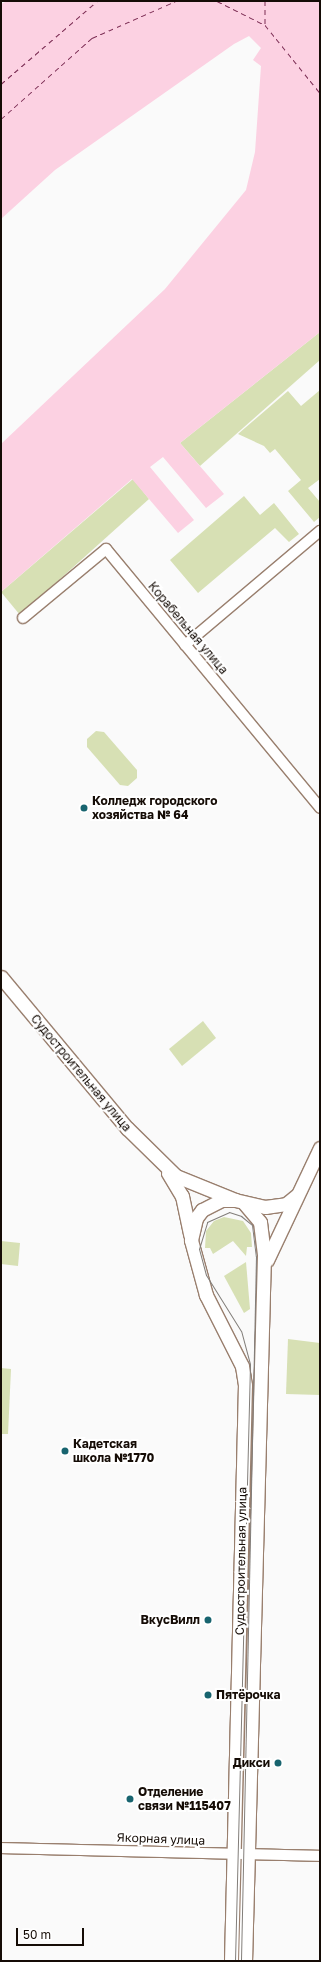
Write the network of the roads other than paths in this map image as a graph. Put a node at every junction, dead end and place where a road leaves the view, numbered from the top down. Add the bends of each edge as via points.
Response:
1 (320, 531) edge
2 (23, 618) dead end
3 (185, 644) junction
4 (320, 808) edge
5 (1, 977) edge
6 (320, 1148) edge
7 (163, 1166) junction
8 (296, 1196) junction
9 (240, 1202) junction
10 (191, 1240) junction
11 (263, 1281) junction
12 (259, 1348) junction
13 (237, 1354) junction
14 (1, 1848) edge
15 (234, 1856) junction
16 (247, 1856) junction
17 (320, 1856) edge
18 (231, 1961) edge
19 (245, 1961) edge

1 - 3 street
2 - 3 street, Корабельная улица via 106,549
3 - 4 street, Корабельная улица
5 - 7 street, Судостроительная улица via 127,1128
6 - 8 street
7 - 9 street via 186,1181
7 - 10 street via 182,1196
8 - 9 street via 275,1207
8 - 11 street via 276,1236
9 - 10 street, Судостроительная улица via 222,1200 202,1210 196,1218
9 - 11 street via 253,1210 263,1230
10 - 13 street, Судостроительная улица via 206,1294
11 - 12 street, Судостроительная улица
12 - 13 street via 250,1356
12 - 16 street, Судостроительная улица
13 - 15 street, Судостроительная улица via 245,1385
14 - 15 street, Якорная улица
15 - 16 street, Якорная улица
15 - 18 street, Судостроительная улица
16 - 17 street, Якорная улица
16 - 19 street, Судостроительная улица

